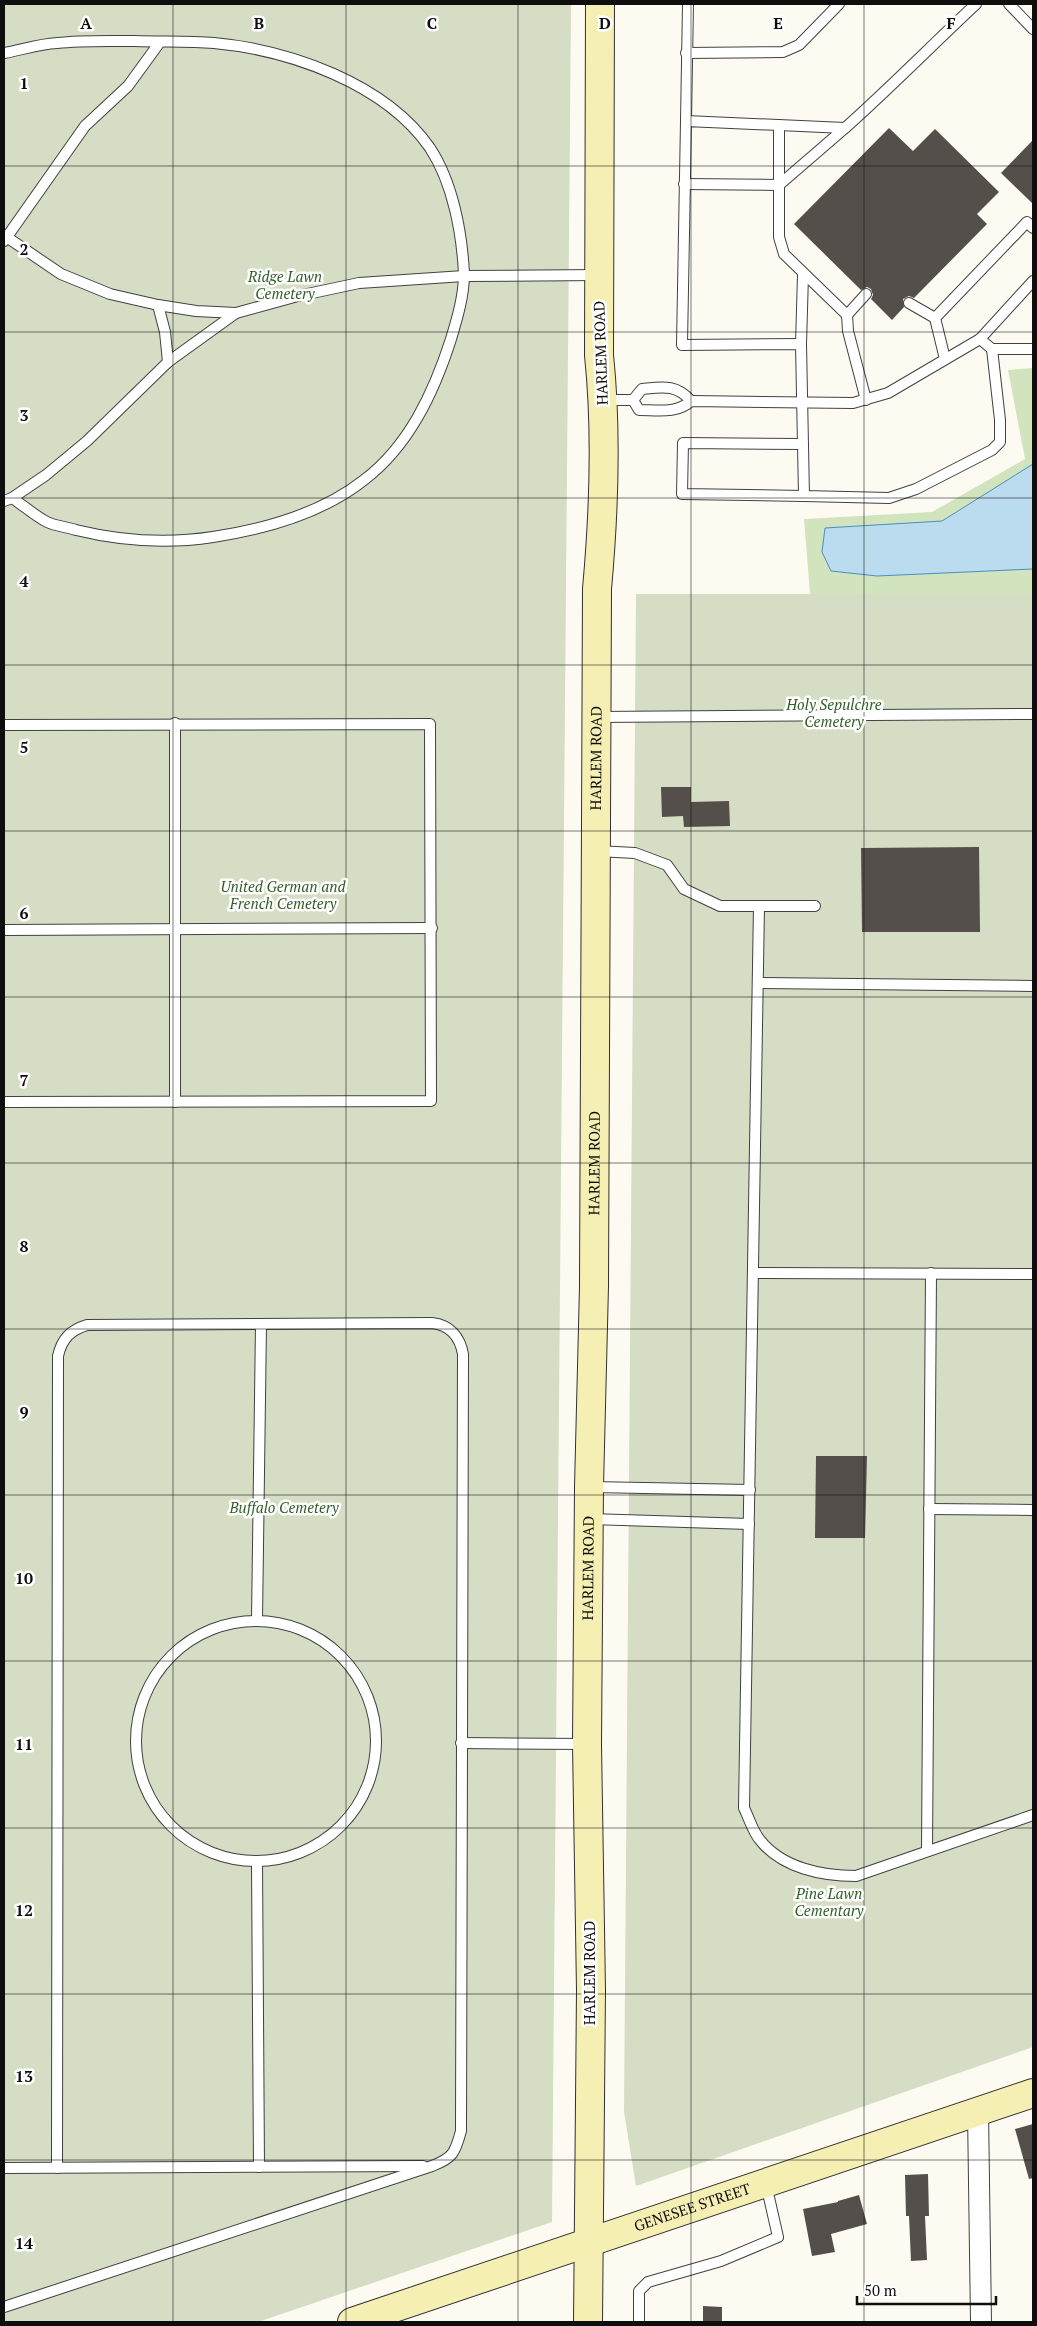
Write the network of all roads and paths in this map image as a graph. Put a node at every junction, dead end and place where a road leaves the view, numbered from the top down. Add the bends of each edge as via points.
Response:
1 (600, 4) edge
2 (688, 4) edge
3 (827, 4) edge
4 (839, 4) edge
5 (976, 4) edge
6 (1009, 4) edge
7 (827, 16) junction
8 (1033, 29) edge
9 (160, 42) junction
10 (4, 53) edge
11 (686, 53) junction
12 (686, 121) junction
13 (779, 125) junction
14 (845, 128) junction
15 (684, 184) junction
16 (779, 185) junction
17 (1033, 228) edge
18 (6, 239) edge
19 (599, 275) junction
20 (803, 275) junction
21 (464, 276) junction
22 (1033, 281) edge
23 (866, 294) dead end
24 (909, 303) dead end
25 (158, 305) junction
26 (236, 313) junction
27 (847, 315) junction
28 (935, 318) junction
29 (980, 339) junction
30 (801, 344) junction
31 (992, 349) junction
32 (1033, 349) edge
33 (945, 359) junction
34 (168, 362) junction
35 (604, 400) junction
36 (633, 400) junction
37 (866, 400) junction
38 (691, 401) junction
39 (802, 402) junction
40 (802, 444) junction
41 (804, 496) junction
42 (8, 499) edge
43 (1033, 714) edge
44 (597, 717) junction
45 (175, 723) junction
46 (4, 725) edge
47 (596, 850) junction
48 (759, 906) junction
49 (815, 906) dead end
50 (432, 928) junction
51 (4, 930) edge
52 (176, 930) junction
53 (758, 983) junction
54 (1033, 986) edge
55 (4, 1102) edge
56 (175, 1102) junction
57 (753, 1273) junction
58 (931, 1273) junction
59 (1033, 1274) edge
60 (261, 1324) junction
61 (589, 1487) junction
62 (750, 1490) junction
63 (929, 1509) junction
64 (1033, 1510) edge
65 (589, 1519) junction
66 (749, 1524) junction
67 (257, 1620) junction
68 (461, 1743) junction
69 (587, 1744) junction
70 (1033, 1815) edge
71 (927, 1851) junction
72 (257, 1862) junction
73 (1033, 2093) edge
74 (978, 2112) junction
75 (432, 2166) junction
76 (259, 2167) junction
77 (4, 2168) edge
78 (57, 2168) junction
79 (766, 2182) junction
80 (589, 2242) junction
81 (4, 2308) edge
82 (388, 2316) edge
83 (352, 2322) edge
84 (588, 2322) edge
85 (639, 2322) edge
86 (981, 2322) edge

1 - 19 main road, HARLEM ROAD
2 - 11 lane
3 - 7 lane
4 - 7 lane
5 - 14 lane
6 - 8 lane
7 - 11 lane via 799,45 783,52
9 - 10 lane via 55,43
9 - 18 lane via 128,86 85,126
9 - 21 lane via 215,43 274,54 319,67 362,88 400,115 428,146 446,175 454,204
11 - 12 lane
12 - 13 lane
12 - 15 lane
13 - 14 lane
13 - 16 lane
14 - 16 lane
15 - 16 lane
15 - 30 lane via 682,345
16 - 20 lane via 779,237 784,254
17 - 28 lane via 1027,222
18 - 25 lane via 61,274 110,294
19 - 21 lane
19 - 35 main road, HARLEM ROAD via 599,355
20 - 27 lane
20 - 30 lane
21 - 26 lane via 359,283
21 - 42 lane via 459,313 444,361 416,421 385,462 343,495 289,520 235,534 149,542 95,534 47,522
22 - 29 lane
23 - 27 lane
24 - 28 lane
25 - 26 lane
25 - 34 lane
26 - 34 lane
27 - 37 lane via 848,331
28 - 33 lane
29 - 31 lane
29 - 33 lane
30 - 39 lane
31 - 32 lane
31 - 41 lane via 1000,442 992,450 916,489 889,498
33 - 37 lane via 888,393
34 - 42 lane via 87,442 46,475
35 - 36 lane
35 - 44 main road, HARLEM ROAD via 602,529 597,590
36 - 38 lane via 639,410 684,408
36 - 38 lane via 642,389 670,387 682,390
37 - 39 lane via 853,403
38 - 39 lane
39 - 40 lane
40 - 41 lane
40 - 41 lane via 683,443 682,494
43 - 44 lane
44 - 47 main road, HARLEM ROAD
45 - 46 lane
45 - 50 lane via 430,724
45 - 52 lane
47 - 48 lane via 635,853 667,865 684,889 720,906
47 - 61 main road, HARLEM ROAD via 594,1286
48 - 49 lane
48 - 53 lane
50 - 52 lane
50 - 56 lane via 431,1101
51 - 52 lane
52 - 56 lane
53 - 54 lane
53 - 57 lane
55 - 56 lane
57 - 58 lane
57 - 62 lane
58 - 59 lane
58 - 63 lane
60 - 67 lane
60 - 68 lane via 432,1323 448,1328 461,1344 464,1354
60 - 78 lane via 87,1325 68,1335 60,1349
61 - 62 lane
61 - 65 main road, HARLEM ROAD
62 - 66 lane
63 - 64 lane
63 - 71 lane
65 - 66 lane
65 - 69 main road, HARLEM ROAD
66 - 71 lane via 744,1808 759,1840 783,1861 832,1876 856,1876
67 - 72 lane via 279,1622 318,1637 350,1665 371,1702 377,1743 362,1801 335,1834 298,1855
67 - 72 lane via 215,1627 178,1648 151,1680 136,1719 134,1746 143,1787 165,1823 199,1848
68 - 69 lane
68 - 75 lane via 461,2132 456,2150 447,2161
69 - 80 main road, HARLEM ROAD
70 - 71 lane
72 - 76 lane
73 - 74 main road, GENESEE STREET
74 - 79 main road, GENESEE STREET
74 - 86 street
75 - 76 lane
75 - 81 lane
76 - 78 lane
77 - 78 lane
79 - 80 main road, GENESEE STREET
79 - 85 lane via 778,2237 721,2261 648,2282 640,2290
80 - 82 main road, GENESEE STREET
80 - 84 main road, HARLEM ROAD
82 - 83 main road, GENESEE STREET

